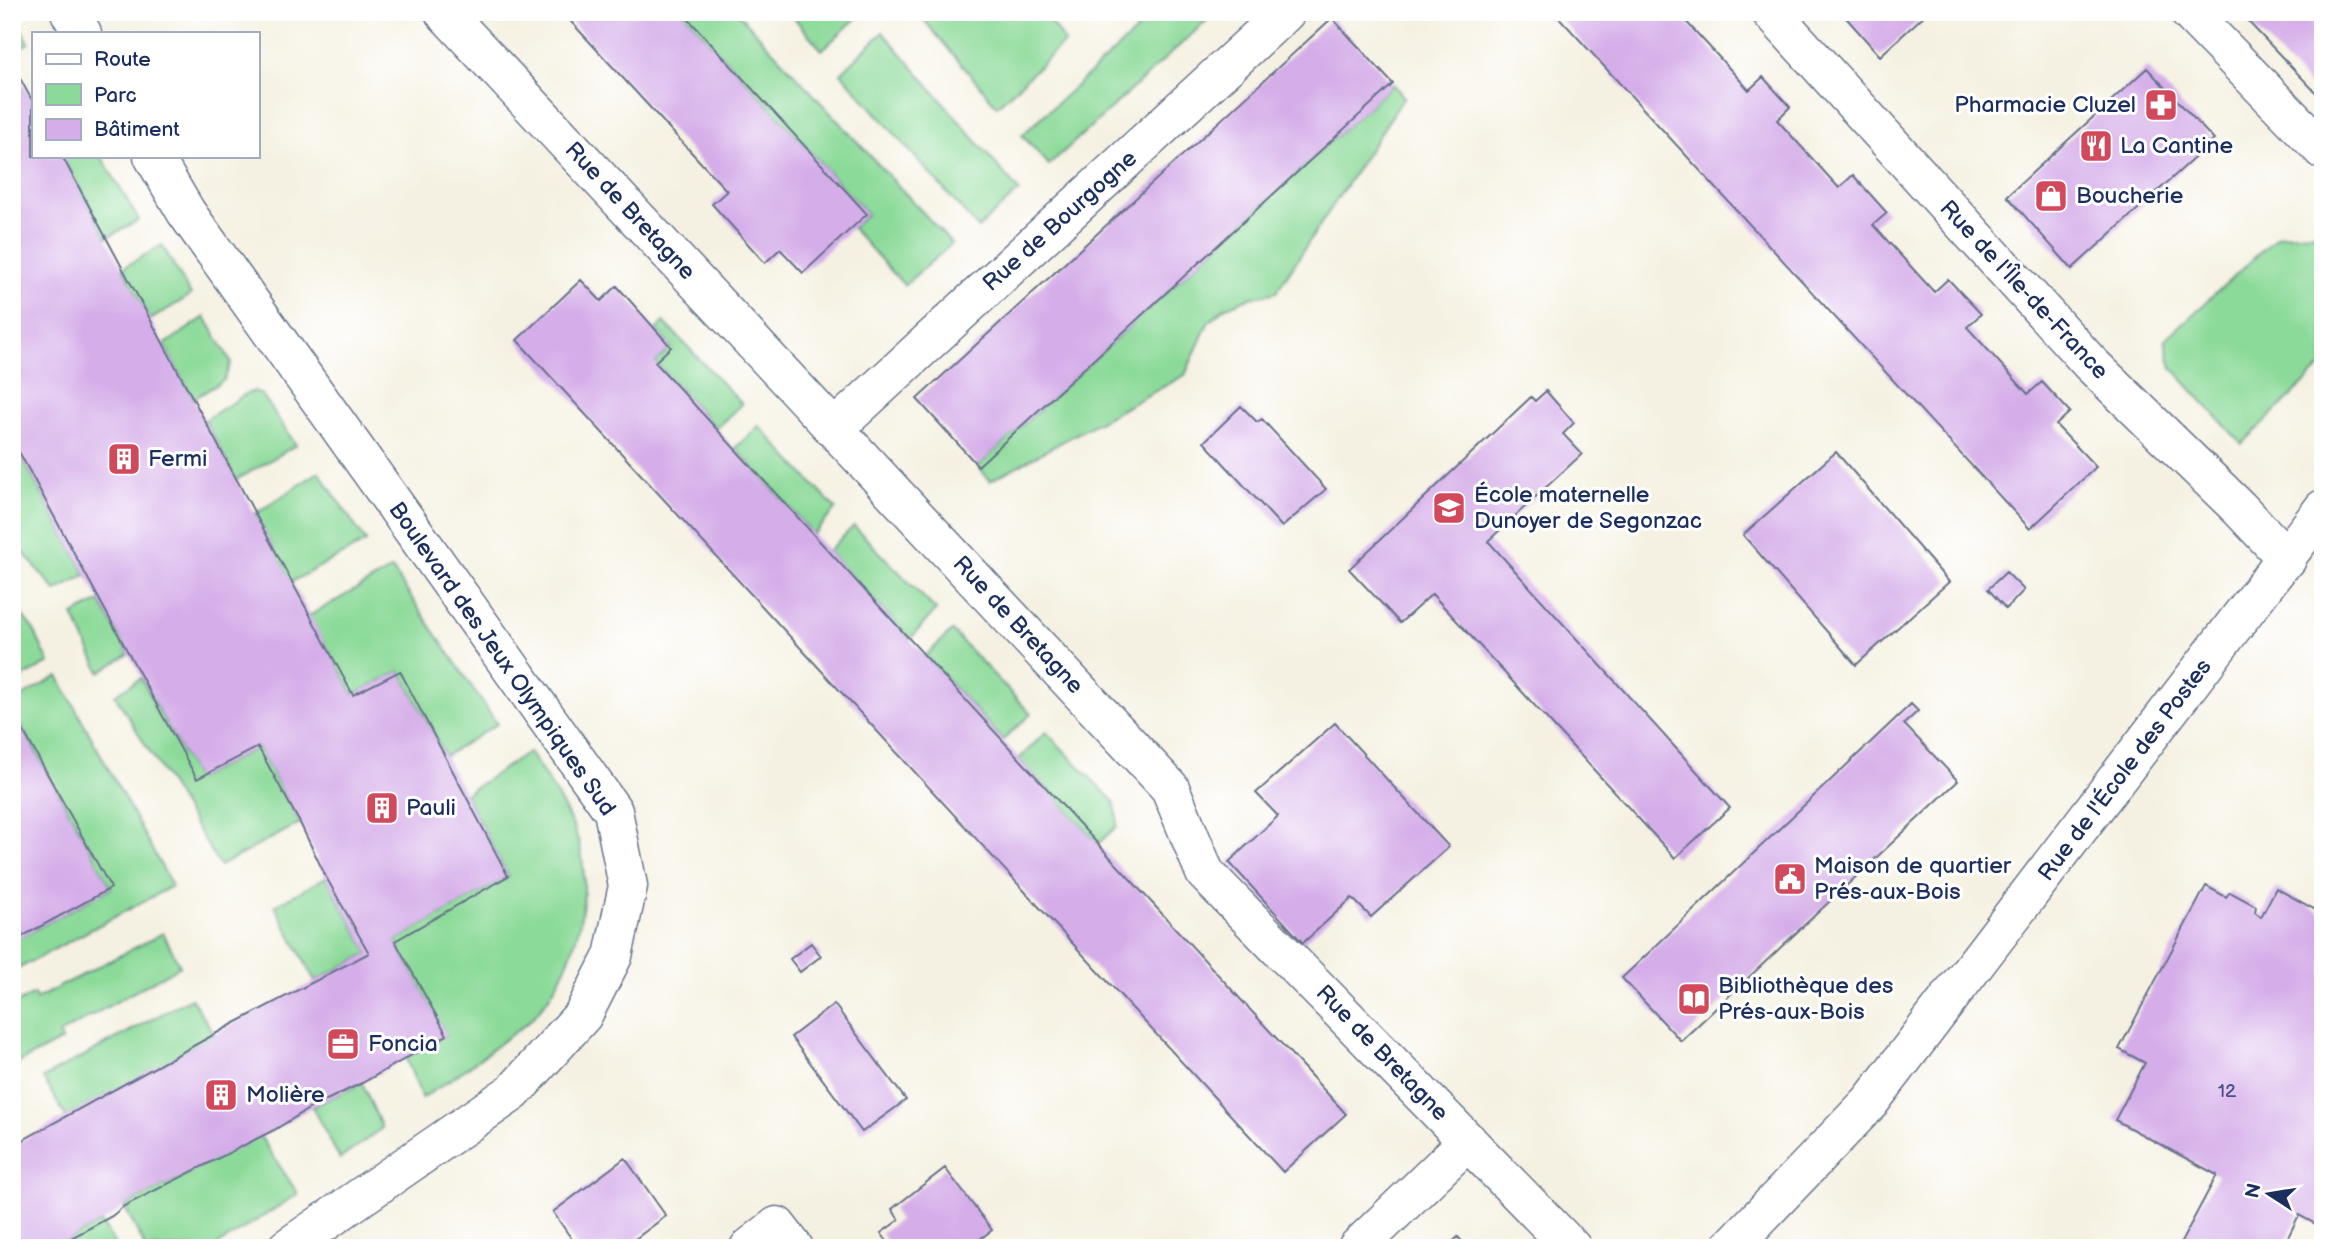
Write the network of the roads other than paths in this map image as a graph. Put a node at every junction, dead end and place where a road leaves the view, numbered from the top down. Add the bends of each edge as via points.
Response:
1 (70, 12) edge
2 (444, 12) edge
3 (1286, 12) edge
4 (1771, 12) edge
5 (2189, 12) edge
6 (81, 32) edge
7 (2323, 150) edge
8 (154, 158) edge
9 (834, 429) junction
10 (2323, 509) edge
11 (2287, 559) junction
12 (1468, 1141) junction
13 (288, 1248) edge
14 (749, 1248) edge
15 (794, 1248) edge
16 (1357, 1248) edge
17 (1572, 1248) edge
18 (1730, 1248) edge

1 - 6 street
2 - 9 street, Rue de Bretagne
3 - 9 street, Rue de Bourgogne
4 - 11 street, Rue de l'Île-de-France via 2090,363
5 - 7 street
8 - 13 street, Boulevard des Jeux Olympiques Sud via 186,212 613,811 628,886 613,956 583,1015 513,1092
9 - 12 street, Rue de Bretagne via 1170,788 1205,873
10 - 11 street, Rue de l'École des Postes
11 - 18 street, Rue de l'École des Postes via 1870,1102
12 - 16 street
12 - 17 street, Rue de Bretagne
14 - 15 street via 777,1226

